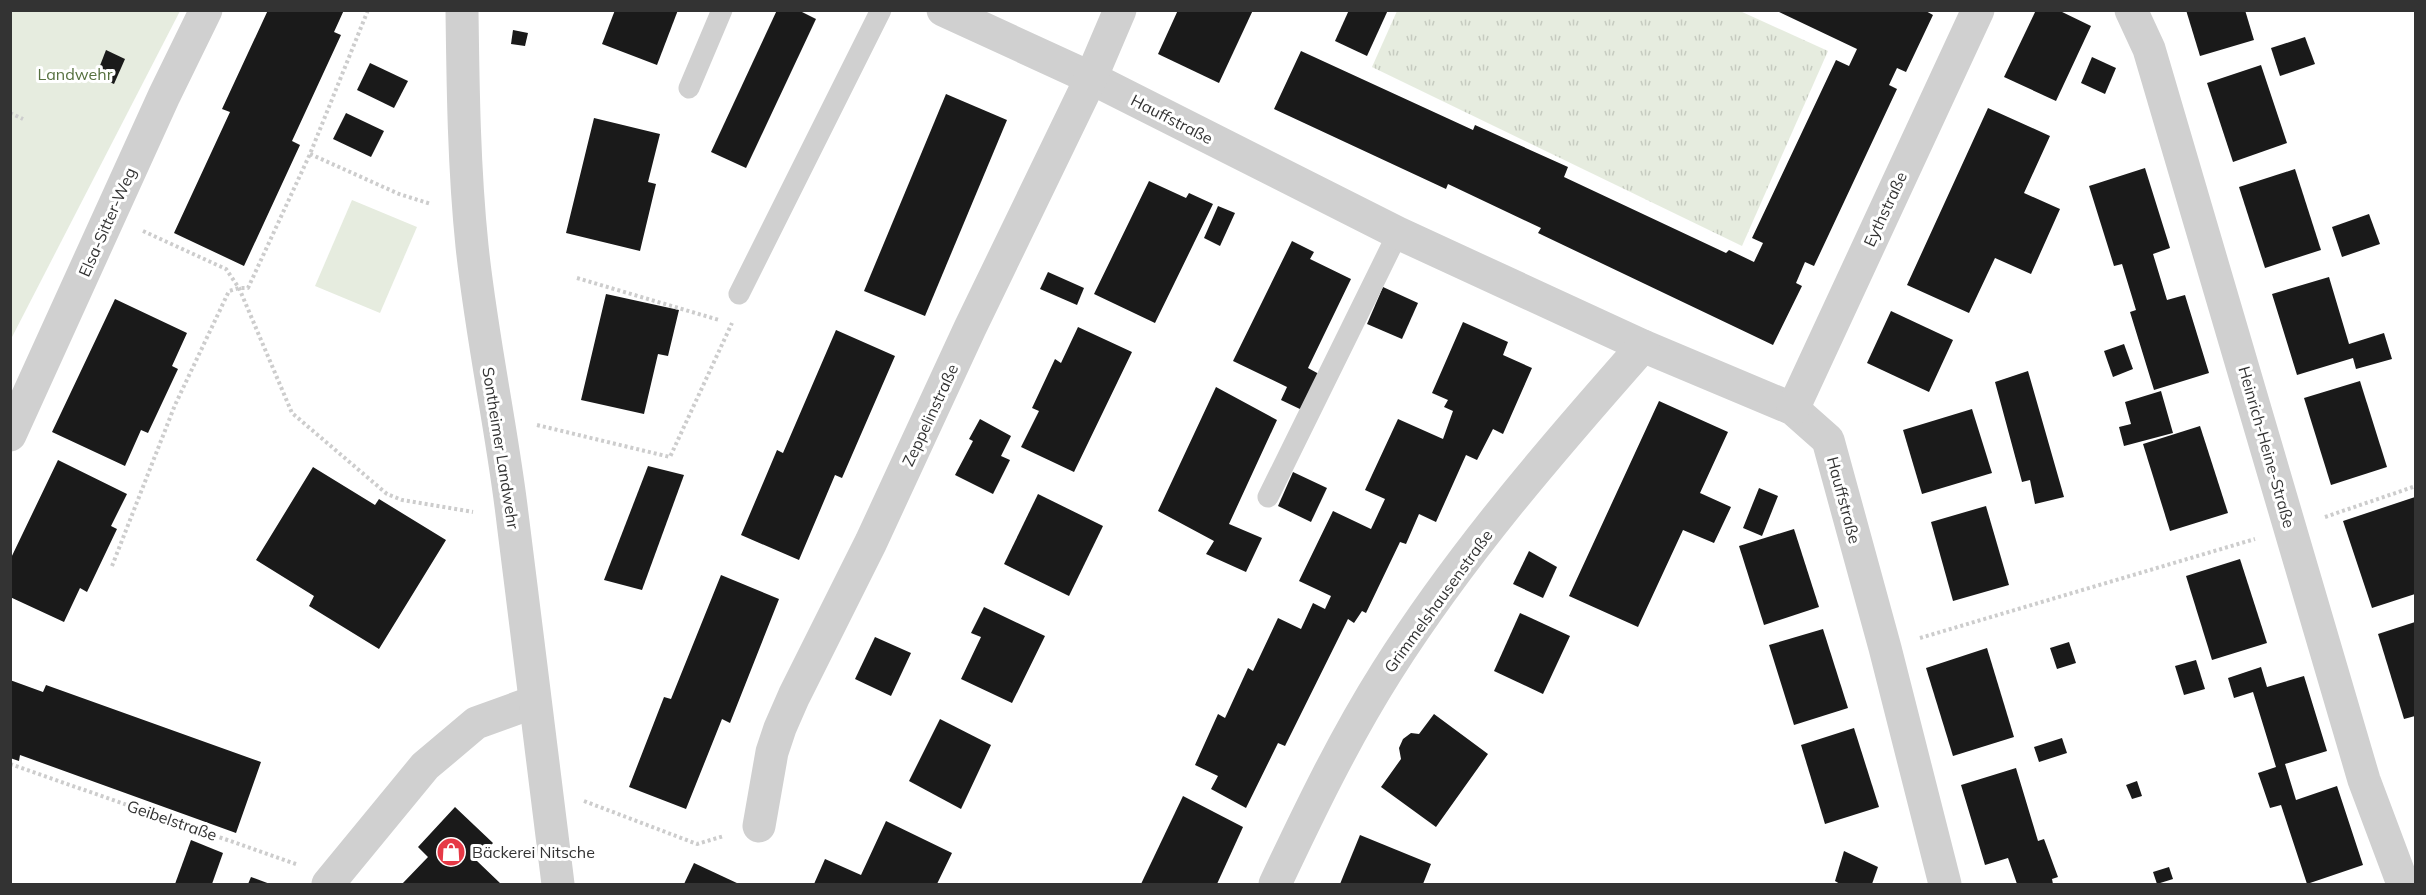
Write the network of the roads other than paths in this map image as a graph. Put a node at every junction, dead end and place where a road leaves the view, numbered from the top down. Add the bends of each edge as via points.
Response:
1 (206, 10) edge
2 (462, 10) edge
3 (722, 10) edge
4 (880, 10) edge
5 (943, 10) edge
6 (1120, 10) edge
7 (1978, 10) edge
8 (2131, 10) edge
9 (1091, 78) junction
10 (689, 88) dead end
11 (1398, 233) junction
12 (739, 294) road end
13 (1643, 346) junction
14 (1793, 409) junction
15 (10, 435) edge
16 (1268, 497) dead end
17 (534, 702) junction
18 (759, 826) road end
19 (331, 881) edge
20 (558, 885) edge
21 (1275, 885) edge
22 (1944, 885) edge
23 (2403, 885) edge

1 - 15 street, Elsa-Sitter-Weg
2 - 17 street, Sontheimer Landwehr via 469,212
3 - 10 lane
4 - 12 lane
5 - 9 street, Hauffstraße
6 - 9 street, Zeppelinstraße
7 - 14 street, Eythstraße
8 - 23 street, Heinrich-Heine-Straße via 2149,49 2364,780
9 - 11 street, Hauffstraße
9 - 18 street, Zeppelinstraße via 794,696 772,752
11 - 13 street, Hauffstraße
11 - 16 lane
13 - 14 street, Hauffstraße
13 - 21 street, Grimmelshausenstraße via 1530,475 1425,614 1351,733
14 - 22 street, Hauffstraße via 1828,440
17 - 19 street via 476,723 425,766
17 - 20 street, Sontheimer Landwehr

